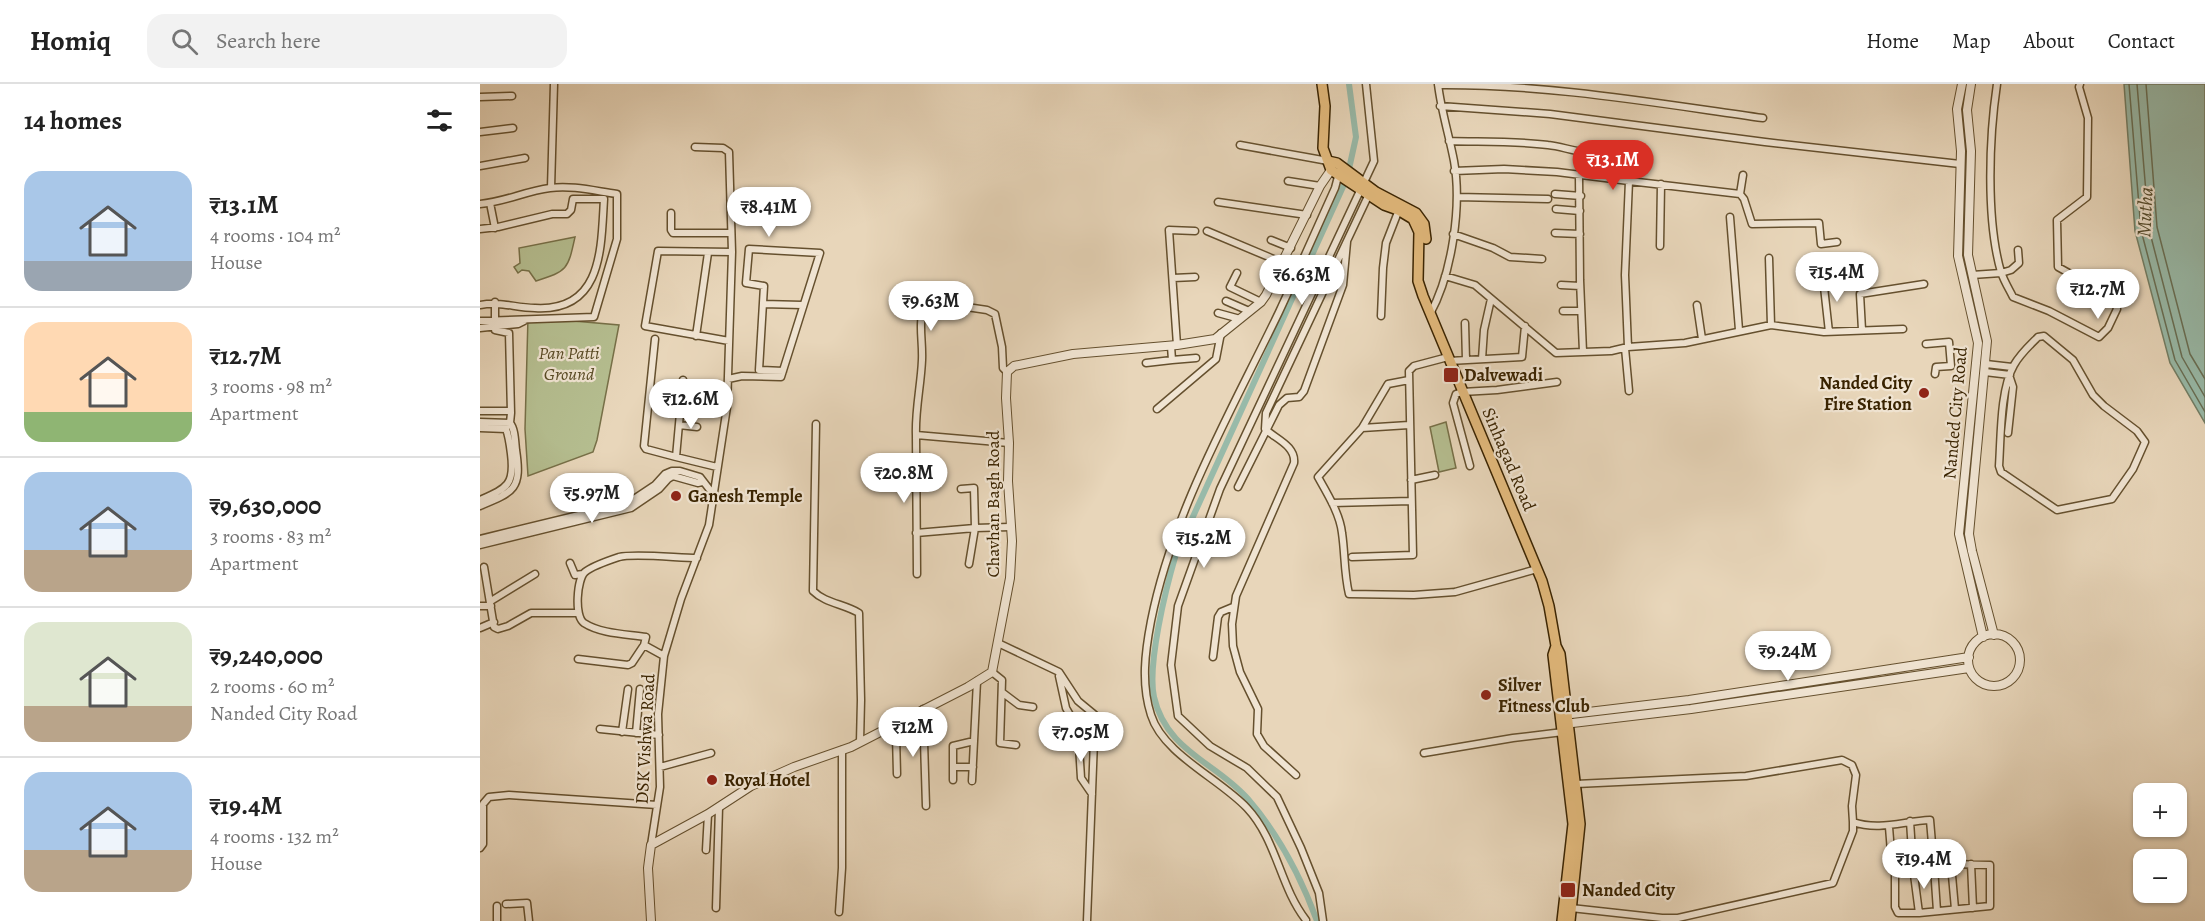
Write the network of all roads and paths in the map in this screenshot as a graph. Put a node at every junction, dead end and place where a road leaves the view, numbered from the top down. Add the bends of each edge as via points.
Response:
1 (554, 84) edge
2 (1322, 84) edge
3 (1366, 84) edge
4 (1962, 84) edge
5 (1971, 84) edge
6 (1997, 84) edge
7 (2080, 84) edge
8 (1438, 85) edge
9 (513, 96) dead end
10 (480, 97) edge
11 (1440, 106) junction
12 (1764, 118) dead end
13 (1968, 124) junction
14 (1959, 125) junction
15 (513, 128) dead end
16 (480, 132) edge
17 (1449, 141) junction
18 (1240, 145) dead end
19 (695, 147) dead end
20 (1584, 152) dead end
21 (525, 158) dead end
22 (1960, 164) junction
23 (480, 166) edge
24 (1335, 168) junction
25 (1454, 171) junction
26 (1743, 175) dead end
27 (1579, 176) junction
28 (1288, 181) dead end
29 (1629, 182) junction
30 (1661, 184) junction
31 (1320, 186) junction
32 (551, 188) junction
33 (1366, 189) junction
34 (1554, 194) dead end
35 (1740, 194) junction
36 (1581, 196) junction
37 (1457, 197) junction
38 (1548, 199) dead end
39 (1218, 202) dead end
40 (490, 203) junction
41 (480, 204) edge
42 (1400, 207) junction
43 (1556, 209) dead end
44 (1580, 211) junction
45 (671, 213) dead end
46 (1306, 215) junction
47 (1730, 217) dead end
48 (495, 228) junction
49 (480, 229) edge
50 (1195, 231) dead end
51 (1207, 231) dead end
52 (731, 233) junction
53 (1555, 233) dead end
54 (1453, 234) junction
55 (1580, 234) junction
56 (1347, 238) junction
57 (1271, 240) dead end
58 (1836, 242) dead end
59 (1660, 246) dead end
60 (1290, 248) junction
61 (2018, 250) dead end
62 (732, 252) junction
63 (708, 253) junction
64 (1769, 258) dead end
65 (1542, 259) dead end
66 (1283, 264) junction
67 (1238, 273) dead end
68 (2001, 273) junction
69 (1972, 275) junction
70 (1445, 276) junction
71 (1173, 278) junction
72 (1195, 278) dead end
73 (1822, 278) dead end
74 (1924, 284) dead end
75 (1561, 285) dead end
76 (1580, 286) junction
77 (1491, 299) junction
78 (1226, 301) dead end
79 (495, 302) junction
80 (1261, 302) junction
81 (764, 304) junction
82 (480, 305) edge
83 (802, 305) junction
84 (1697, 305) dead end
85 (1249, 311) junction
86 (1563, 311) dead end
87 (1581, 311) junction
88 (1218, 313) dead end
89 (1430, 314) junction
90 (1381, 316) dead end
91 (1240, 319) junction
92 (480, 321) edge
93 (1465, 323) dead end
94 (494, 324) junction
95 (1772, 325) junction
96 (1525, 326) junction
97 (480, 328) edge
98 (1903, 329) dead end
99 (1739, 330) junction
100 (1862, 330) junction
101 (1828, 332) junction
102 (1221, 333) junction
103 (696, 336) junction
104 (655, 339) dead end
105 (1702, 339) junction
106 (729, 341) junction
107 (1926, 344) dead end
108 (1174, 346) junction
109 (1626, 347) junction
110 (1584, 352) junction
111 (1196, 358) dead end
112 (1448, 359) junction
113 (1482, 359) junction
114 (1172, 360) junction
115 (1466, 360) junction
116 (1146, 363) dead end
117 (2012, 367) junction
118 (1986, 368) junction
119 (783, 371) junction
120 (1007, 372) junction
121 (1935, 374) dead end
122 (2010, 376) junction
123 (728, 379) junction
124 (683, 380) dead end
125 (1409, 381) junction
126 (1557, 382) dead end
127 (682, 390) junction
128 (1629, 391) dead end
129 (699, 392) dead end
130 (1462, 392) junction
131 (1157, 409) dead end
132 (480, 411) edge
133 (511, 411) junction
134 (480, 422) edge
135 (816, 424) dead end
136 (679, 425) junction
137 (1409, 425) junction
138 (698, 427) dead end
139 (480, 428) edge
140 (509, 428) junction
141 (1362, 428) junction
142 (1265, 429) junction
143 (2008, 433) dead end
144 (916, 435) junction
145 (1009, 443) junction
146 (676, 457) junction
147 (1470, 466) dead end
148 (717, 467) junction
149 (1435, 475) dead end
150 (1411, 480) junction
151 (1238, 487) dead end
152 (961, 489) dead end
153 (713, 494) junction
154 (480, 500) edge
155 (1411, 501) junction
156 (1332, 503) junction
157 (480, 506) edge
158 (558, 523) junction
159 (1010, 527) junction
160 (975, 528) junction
161 (916, 533) junction
162 (480, 539) edge
163 (480, 545) edge
164 (1352, 557) dead end
165 (697, 558) junction
166 (570, 562) dead end
167 (969, 564) dead end
168 (484, 567) dead end
169 (1537, 569) junction
170 (535, 574) dead end
171 (583, 574) junction
172 (917, 574) dead end
173 (483, 579) edge
174 (491, 604) junction
175 (480, 606) edge
176 (1233, 607) junction
177 (577, 613) junction
178 (494, 622) junction
179 (480, 628) edge
180 (1994, 634) junction
181 (1983, 637) junction
182 (998, 643) junction
183 (644, 645) junction
184 (664, 656) junction
185 (1213, 657) dead end
186 (1969, 657) junction
187 (578, 658) dead end
188 (1969, 668) junction
189 (992, 672) junction
190 (1059, 672) junction
191 (977, 681) junction
192 (628, 688) dead end
193 (640, 688) dead end
194 (1003, 693) junction
195 (1678, 701) junction
196 (1033, 707) dead end
197 (923, 709) junction
198 (1679, 711) junction
199 (1565, 722) junction
200 (893, 725) junction
201 (600, 729) dead end
202 (622, 732) junction
203 (636, 733) junction
204 (659, 735) junction
205 (974, 741) junction
206 (860, 742) junction
207 (1016, 745) dead end
208 (842, 750) junction
209 (711, 753) dead end
210 (1425, 753) dead end
211 (660, 767) junction
212 (953, 767) junction
213 (973, 767) junction
214 (897, 774) dead end
215 (1296, 775) dead end
216 (953, 780) dead end
217 (972, 781) dead end
218 (1576, 784) junction
219 (1092, 794) junction
220 (657, 805) junction
221 (926, 806) dead end
222 (719, 807) junction
223 (708, 814) junction
224 (1910, 821) junction
225 (1853, 822) junction
226 (1576, 824) junction
227 (1889, 827) junction
228 (651, 845) junction
229 (480, 848) edge
230 (706, 850) dead end
231 (1573, 864) junction
232 (1951, 864) junction
233 (1971, 864) junction
234 (1913, 867) junction
235 (1934, 867) junction
236 (1895, 871) junction
237 (506, 904) dead end
238 (497, 906) dead end
239 (716, 908) dead end
240 (1571, 908) junction
241 (1973, 908) junction
242 (1955, 909) junction
243 (1937, 911) junction
244 (839, 912) dead end
245 (1919, 913) junction
246 (1306, 920) edge
247 (1322, 920) edge
248 (497, 921) edge
249 (529, 921) edge
250 (651, 921) edge
251 (1087, 921) edge
252 (1562, 921) edge
253 (1570, 921) edge

1 - 32 street
2 - 24 main road via 1322,142
3 - 33 street via 1374,160
4 - 14 street, Nanded City Road via 1957,109
5 - 13 street, Nanded City Road
6 - 68 street via 1991,209
7 - 68 street via 2088,118 2087,197 2057,220 2058,267 2113,295 2117,309 2099,337 2013,297
8 - 11 street
8 - 12 street via 1481,84 1584,92
9 - 10 street
11 - 17 street
11 - 22 street via 1550,114
13 - 14 street
13 - 69 street, Nanded City Road via 1968,246
14 - 22 street, Nanded City Road
15 - 16 street
17 - 20 street via 1551,145
17 - 25 street
18 - 24 street
19 - 52 street, DSK Vishwa Road via 723,148 729,152
21 - 23 street
22 - 181 street, Nanded City Road via 1958,256 1978,343 1959,534
24 - 31 street
24 - 33 main road, Sinhagad Road
24 - 246 street via 1330,199 1170,546 1144,659 1146,696 1155,724 1169,744 1249,810 1266,833
25 - 27 street via 1504,169
25 - 37 street
26 - 35 street
27 - 29 street
27 - 36 street
28 - 31 street
29 - 30 street
29 - 109 street
30 - 35 street
30 - 59 street
31 - 46 street
32 - 40 street
32 - 94 street via 617,194 617,239 594,318
33 - 42 main road, Sinhagad Road
33 - 56 street
33 - 247 street via 1220,489 1178,606 1171,664 1178,716 1210,746 1247,768 1277,797 1319,893
34 - 36 street
35 - 58 street via 1752,224 1819,223 1821,244
36 - 44 street
37 - 38 street
37 - 54 street
39 - 46 street
40 - 41 street
40 - 48 street
42 - 89 main road, Sinhagad Road via 1416,213 1425,229 1421,289
42 - 90 street via 1386,243
43 - 44 street
44 - 55 street
45 - 52 street via 673,233
46 - 60 street
47 - 99 street
48 - 49 street
48 - 79 street via 567,214 573,199 604,199 598,267 578,296 562,305 539,309
50 - 71 street via 1169,230
51 - 66 street
52 - 62 street, DSK Vishwa Road
53 - 55 street
54 - 65 street via 1510,257
54 - 70 street
55 - 76 street
56 - 142 street via 1266,413
56 - 142 street via 1343,285 1304,392 1281,403
57 - 60 street
60 - 66 street
61 - 68 street via 2019,263
62 - 63 street
62 - 106 street, DSK Vishwa Road
63 - 103 street
63 - 103 street via 658,251 645,326
64 - 95 street
66 - 80 street
67 - 80 street via 1230,287
68 - 69 street
69 - 118 street, Nanded City Road via 1987,342
70 - 77 street via 1475,285
70 - 89 street
71 - 72 street
71 - 108 street
73 - 101 street
74 - 100 street via 1860,294
75 - 76 street
76 - 87 street
77 - 96 street
77 - 113 street
78 - 85 street
79 - 82 street
79 - 94 street
80 - 85 street
81 - 83 street
81 - 83 street via 765,286 746,283 749,249 820,253
81 - 119 street via 759,370
83 - 119 street
84 - 105 street
85 - 91 street
86 - 87 street
87 - 110 street
88 - 91 street
89 - 112 main road, Sinhagad Road
91 - 102 street
92 - 94 street
93 - 115 street
94 - 97 street
94 - 133 street via 495,330 509,333
95 - 99 street
95 - 101 street
96 - 110 street via 1556,353
96 - 113 street via 1522,357
98 - 100 street
99 - 105 street
100 - 101 street
102 - 108 street via 1215,339
102 - 131 street via 1216,359
103 - 106 street
104 - 146 street via 644,446
105 - 109 street
106 - 123 street, DSK Vishwa Road
107 - 121 street via 1949,342 1952,366 1935,367
108 - 114 street
108 - 120 street via 1073,354 1014,366
109 - 110 street
109 - 128 street
111 - 114 street
112 - 115 street
112 - 125 street via 1414,366 1409,371
112 - 130 main road, Sinhagad Road
113 - 115 street
114 - 116 street
117 - 118 street
117 - 122 street
117 - 122 street via 2038,337 2044,336 2073,360 2093,395 2142,436 2143,449 2112,499 2057,510 2001,472 2003,405
118 - 122 street
118 - 180 street, Nanded City Road via 1969,534
119 - 123 street via 781,377
120 - 144 street via 1003,368 995,314 926,301 919,330 922,359
120 - 145 street, Chavhan Bagh Road
122 - 143 street via 2013,387
123 - 148 street, DSK Vishwa Road
124 - 127 street
125 - 137 street
125 - 141 street via 1388,384
126 - 130 street
127 - 129 street
127 - 136 street
130 - 147 street via 1456,394 1453,403
130 - 169 main road, Sinhagad Road
132 - 133 street
133 - 140 street
134 - 140 street
135 - 206 street via 813,591 821,599 859,613
136 - 138 street
136 - 146 street
137 - 141 street
137 - 150 street
139 - 140 street
140 - 154 street via 511,480 501,491
140 - 157 street via 518,466 516,483 503,496
141 - 156 street via 1317,477
142 - 151 street
142 - 176 street via 1294,454 1294,463
144 - 145 street
144 - 161 street
145 - 159 street, Chavhan Bagh Road
146 - 148 street
148 - 153 street, DSK Vishwa Road
149 - 150 street
150 - 155 street
152 - 160 street via 974,488
153 - 158 street via 702,482 673,476 631,508
153 - 165 street, DSK Vishwa Road via 709,525
155 - 156 street
155 - 164 street via 1413,555
156 - 169 street via 1342,530 1348,594 1455,592
158 - 162 street
158 - 163 street
159 - 160 street
159 - 182 street, Chavhan Bagh Road via 1010,578
160 - 161 street
160 - 167 street
161 - 172 street
165 - 171 street via 619,557
165 - 184 street, DSK Vishwa Road
166 - 171 street via 575,575
168 - 173 street
169 - 199 main road, Sinhagad Road via 1556,645 1553,655
170 - 174 street
171 - 177 street
173 - 174 street
174 - 175 street
174 - 178 street
176 - 185 street via 1218,617
176 - 215 street via 1233,646 1240,672 1258,709 1257,734
177 - 178 street via 531,614 498,629
177 - 183 street via 582,622 597,629 646,637
178 - 179 street
180 - 181 street
180 - 188 street via 2004,636 2016,646 2020,660 2016,674 2005,684 1991,686 1977,680
181 - 186 street via 1972,646
182 - 189 street, Chavhan Bagh Road
182 - 190 street
183 - 184 street
183 - 187 street via 628,665
184 - 204 street, DSK Vishwa Road
186 - 188 street
186 - 195 street
188 - 198 street
189 - 191 street
189 - 194 street via 1002,680
190 - 219 street via 1066,708 1077,729 1081,778
190 - 219 street via 1078,701 1095,715
191 - 197 street
191 - 205 street
192 - 202 street
193 - 203 street
194 - 196 street via 1019,705
194 - 207 street via 1000,743
195 - 198 street
195 - 199 street
197 - 200 street
197 - 221 street
198 - 199 street
199 - 210 street via 1513,738
199 - 218 main road, Sinhagad Road
199 - 226 main road, Sinhagad Road
200 - 206 street
200 - 214 street
201 - 202 street
202 - 203 street
203 - 204 street
204 - 211 street, DSK Vishwa Road
205 - 212 street via 953,746
205 - 213 street
206 - 208 street
208 - 222 street via 751,786
208 - 244 street
209 - 211 street
211 - 220 street, DSK Vishwa Road
212 - 213 street
212 - 216 street
213 - 217 street
218 - 225 street via 1746,776 1842,760 1852,765 1856,775
218 - 226 main road, Sinhagad Road
219 - 251 street
220 - 228 street, DSK Vishwa Road
220 - 229 street via 489,797 483,804
222 - 223 street
222 - 239 street
223 - 228 street
223 - 230 street
224 - 227 street
224 - 234 street
224 - 235 street via 1930,820
225 - 227 street
225 - 240 street via 1833,883 1678,918
226 - 231 main road, Sinhagad Road
227 - 236 street
228 - 250 street, DSK Vishwa Road
231 - 240 main road, Sinhagad Road
231 - 252 main road, Sinhagad Road
232 - 233 street
232 - 235 street
232 - 242 street
233 - 241 street
233 - 241 street via 1990,865 1991,874 1990,906
234 - 235 street
234 - 236 street
234 - 245 street
235 - 243 street
236 - 245 street via 1898,913
237 - 249 street via 527,903
238 - 248 street
240 - 253 main road, Sinhagad Road
241 - 242 street
242 - 243 street
243 - 245 street

